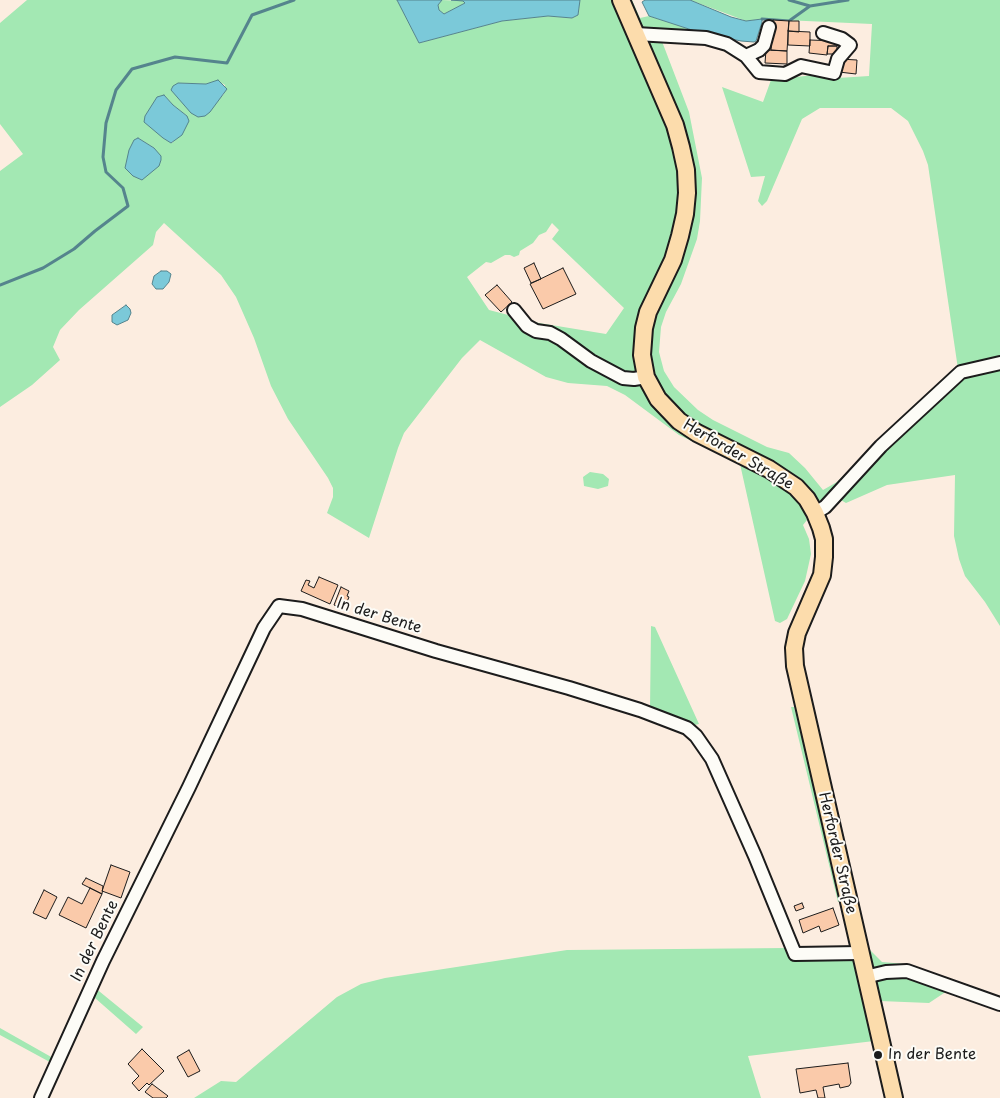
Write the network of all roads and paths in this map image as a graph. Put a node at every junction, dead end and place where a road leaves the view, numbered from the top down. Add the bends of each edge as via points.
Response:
1 (622, 0) edge
2 (769, 27) dead end
3 (823, 33) dead end
4 (636, 34) junction
5 (746, 56) junction
6 (514, 310) dead end
7 (1000, 363) edge
8 (646, 377) junction
9 (816, 513) junction
10 (860, 953) junction
11 (865, 977) junction
12 (1000, 1004) edge
13 (41, 1098) edge
14 (894, 1098) edge

1 - 4 main road, Herforder Straße
2 - 5 street via 764,45
3 - 5 street via 842,38 850,45 838,59 834,73 801,66 785,74 759,72
4 - 5 street via 706,38 727,44
4 - 8 main road, Herforder Straße via 675,125 686,170 687,192 678,244 644,328 642,355
6 - 8 street via 527,326 562,339 591,361 623,378
7 - 9 street via 961,372 881,446
8 - 9 main road, Herforder Straße via 658,399 679,421 785,478 807,499
9 - 10 main road, Herforder Straße via 824,539 822,574 796,633 794,666
10 - 11 main road, Herforder Straße
10 - 13 street, In der Bente via 795,954 712,759 688,728 569,688 302,609 278,606 260,635 93,982
11 - 12 street via 907,971
11 - 14 main road, Herforder Straße

